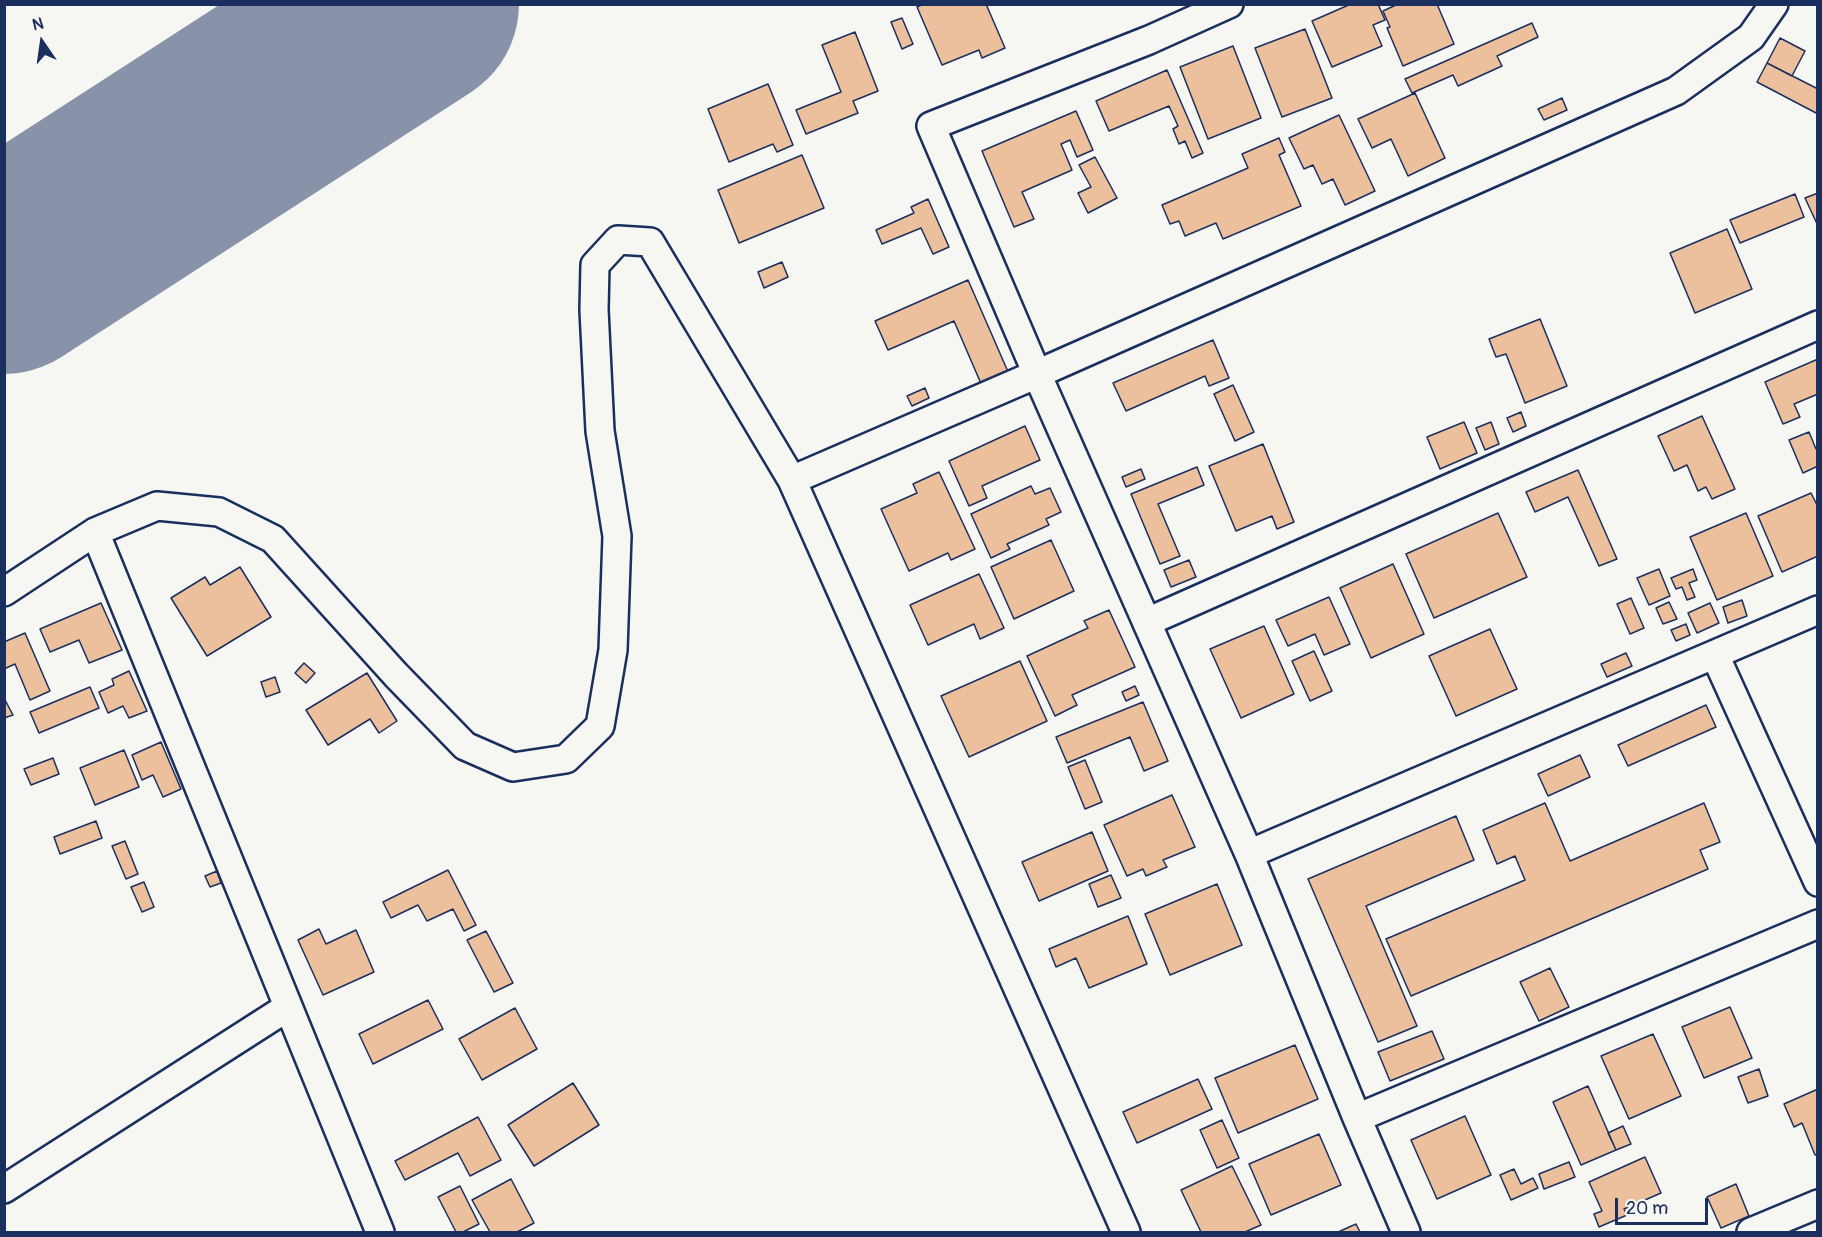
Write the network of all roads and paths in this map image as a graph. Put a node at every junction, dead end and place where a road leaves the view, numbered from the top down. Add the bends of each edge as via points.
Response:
1 (1229, 4) edge
2 (1774, 4) edge
3 (1818, 326) edge
4 (1037, 374) junction
5 (792, 480) junction
6 (95, 532) junction
7 (4, 592) edge
8 (1818, 610) edge
9 (1147, 622) junction
10 (1715, 655) junction
11 (1249, 854) junction
12 (1818, 882) edge
13 (1818, 924) edge
14 (288, 1007) junction
15 (1357, 1118) junction
16 (4, 1189) edge
17 (1818, 1204) edge
18 (380, 1233) edge
19 (1126, 1233) edge
20 (1406, 1233) edge
21 (1751, 1233) edge

1 - 4 street via 1149,40 931,126
2 - 4 street via 1751,37 1676,91
3 - 9 street
4 - 5 street
4 - 9 street
5 - 6 street via 650,242 618,240 595,265 600,430 617,536 613,650 600,726 566,759 513,767 465,746 273,539 219,512 157,506
5 - 19 street
6 - 7 street
6 - 14 street
8 - 10 street
9 - 11 street
10 - 11 street
10 - 12 street
11 - 15 street
13 - 15 street
14 - 16 street
14 - 18 street
15 - 20 street
17 - 21 street

